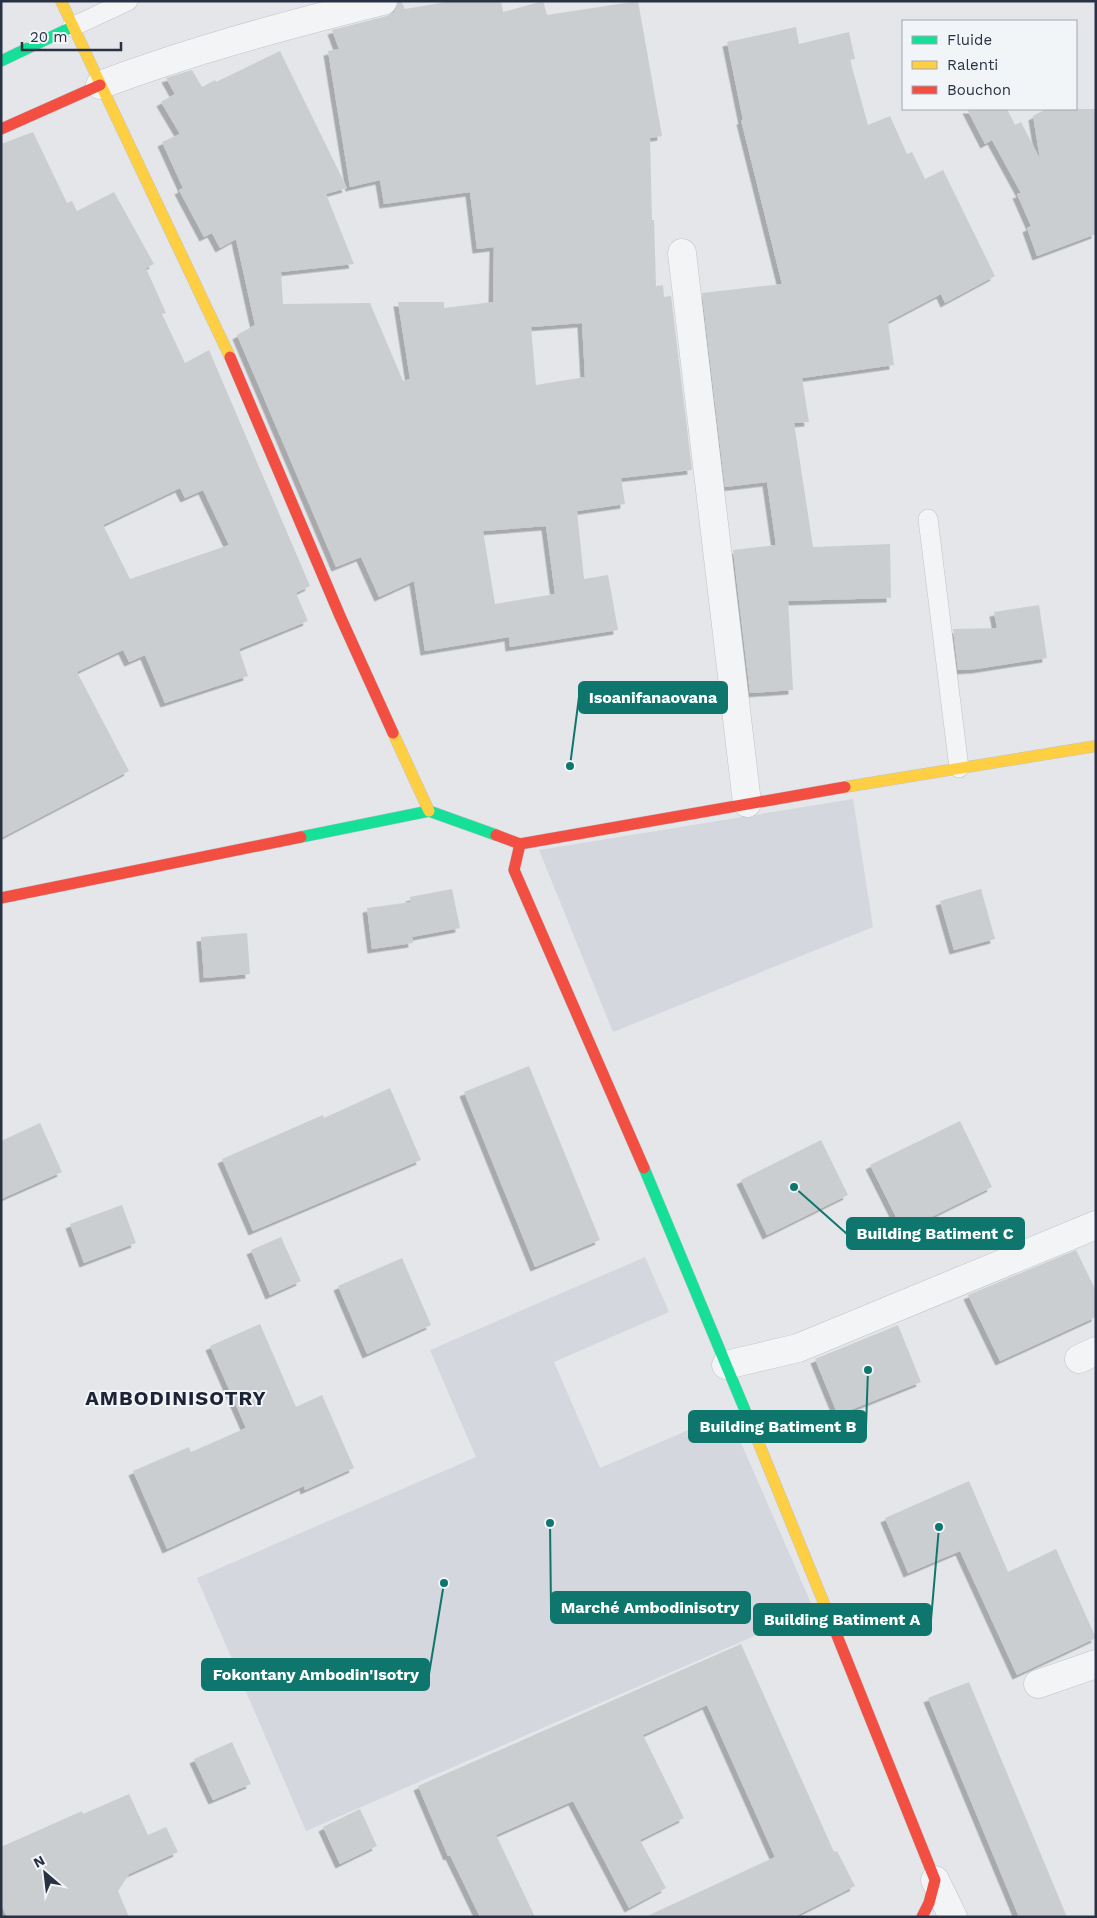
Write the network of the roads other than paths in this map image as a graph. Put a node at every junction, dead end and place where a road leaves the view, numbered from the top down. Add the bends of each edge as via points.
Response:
1 (61, 1) edge
2 (128, 1) edge
3 (383, 1) edge
4 (72, 28) junction
5 (1, 61) edge
6 (100, 85) junction
7 (1, 129) edge
8 (682, 253) dead end
9 (928, 519) dead end
10 (1096, 746) edge
11 (960, 768) junction
12 (747, 803) junction
13 (429, 811) junction
14 (520, 844) junction
15 (1, 898) edge
16 (1096, 1225) edge
17 (726, 1365) junction
18 (1096, 1664) edge
19 (1038, 1684) dead end
20 (935, 1880) junction
21 (922, 1917) edge
22 (953, 1917) edge

1 - 4 street
2 - 4 lane
3 - 6 street via 255,33
4 - 5 street
4 - 6 street
6 - 7 street
6 - 13 street via 231,359 340,616
8 - 12 street
9 - 11 lane
10 - 11 street
11 - 12 street
12 - 14 street
13 - 14 street
13 - 15 street
14 - 17 street via 514,870 592,1043
16 - 17 street via 798,1348
17 - 20 street
18 - 19 street
20 - 21 street
20 - 22 street

